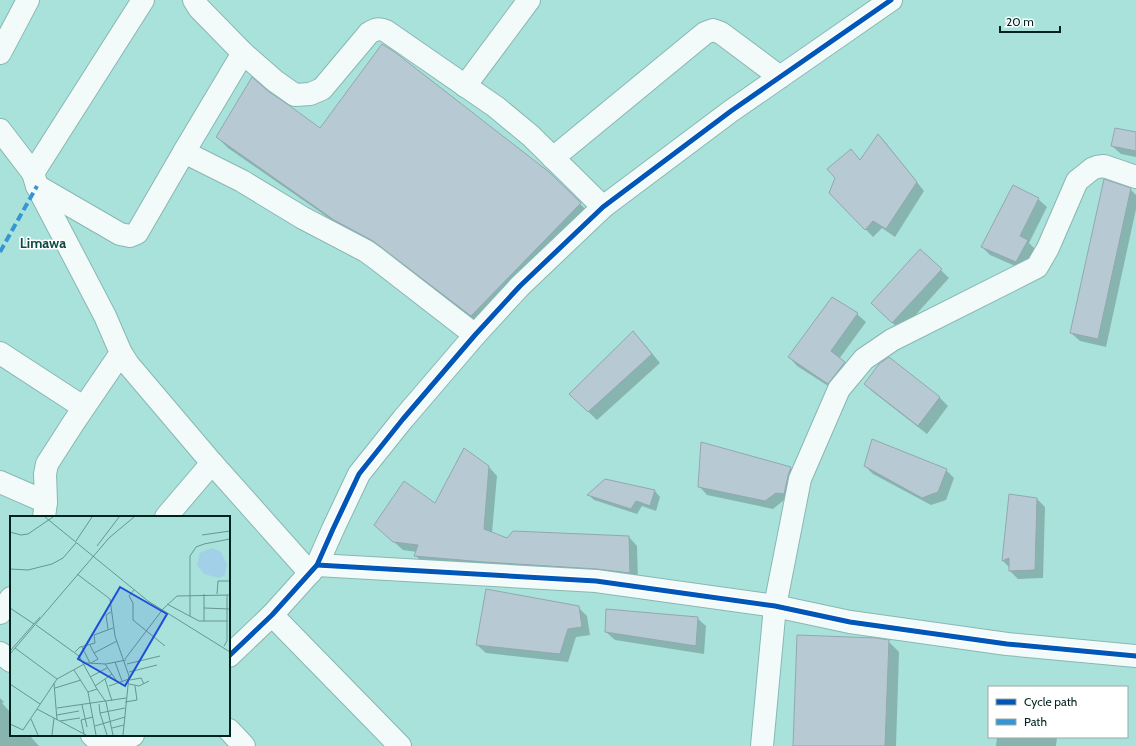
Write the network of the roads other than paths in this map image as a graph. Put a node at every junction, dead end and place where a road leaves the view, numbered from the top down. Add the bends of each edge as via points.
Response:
1 (28, 0) edge
2 (143, 0) edge
3 (194, 0) edge
4 (529, 0) edge
5 (891, 0) edge
6 (0, 53) edge
7 (243, 53) junction
8 (780, 77) junction
9 (466, 86) junction
10 (0, 130) edge
11 (184, 152) junction
12 (553, 158) junction
13 (1136, 177) edge
14 (35, 179) junction
15 (603, 207) junction
16 (474, 335) junction
17 (0, 353) edge
18 (121, 353) junction
19 (83, 407) junction
20 (212, 463) junction
21 (0, 482) edge
22 (45, 510) edge
23 (167, 516) edge
24 (314, 569) junction
25 (10, 599) edge
26 (775, 606) junction
27 (0, 613) edge
28 (272, 615) junction
29 (0, 653) edge
30 (230, 655) edge
31 (1136, 656) edge
32 (10, 660) edge
33 (230, 731) edge
34 (93, 736) edge
35 (131, 736) edge
36 (104, 746) edge
37 (114, 746) edge
38 (244, 746) edge
39 (400, 746) edge
40 (762, 746) edge

1 - 6 street
2 - 14 street
3 - 7 street
4 - 9 street
5 - 8 street
7 - 9 street via 274,81 295,94 310,94 322,89 370,33 380,29
7 - 11 street
8 - 12 street via 721,33 713,30 705,33
8 - 15 street
9 - 12 street via 496,107
10 - 14 street
11 - 14 street via 137,233 130,236 120,234
11 - 16 street via 242,181 303,218 366,251
12 - 15 street
13 - 26 street via 1104,166 1092,169 1077,180 1048,248 1037,267 892,340 864,359 839,389 800,479
14 - 18 street via 105,316
15 - 16 street via 520,286
16 - 24 street via 359,474
17 - 19 street
18 - 19 street
18 - 20 street via 138,377
19 - 22 street via 47,464
20 - 23 street
20 - 24 street
21 - 22 street
24 - 26 street via 596,581
24 - 28 street
25 - 27 street
26 - 31 street via 850,622 1007,644
26 - 40 street
28 - 30 street
28 - 39 street
29 - 32 street
33 - 38 street
34 - 36 street
35 - 37 street

